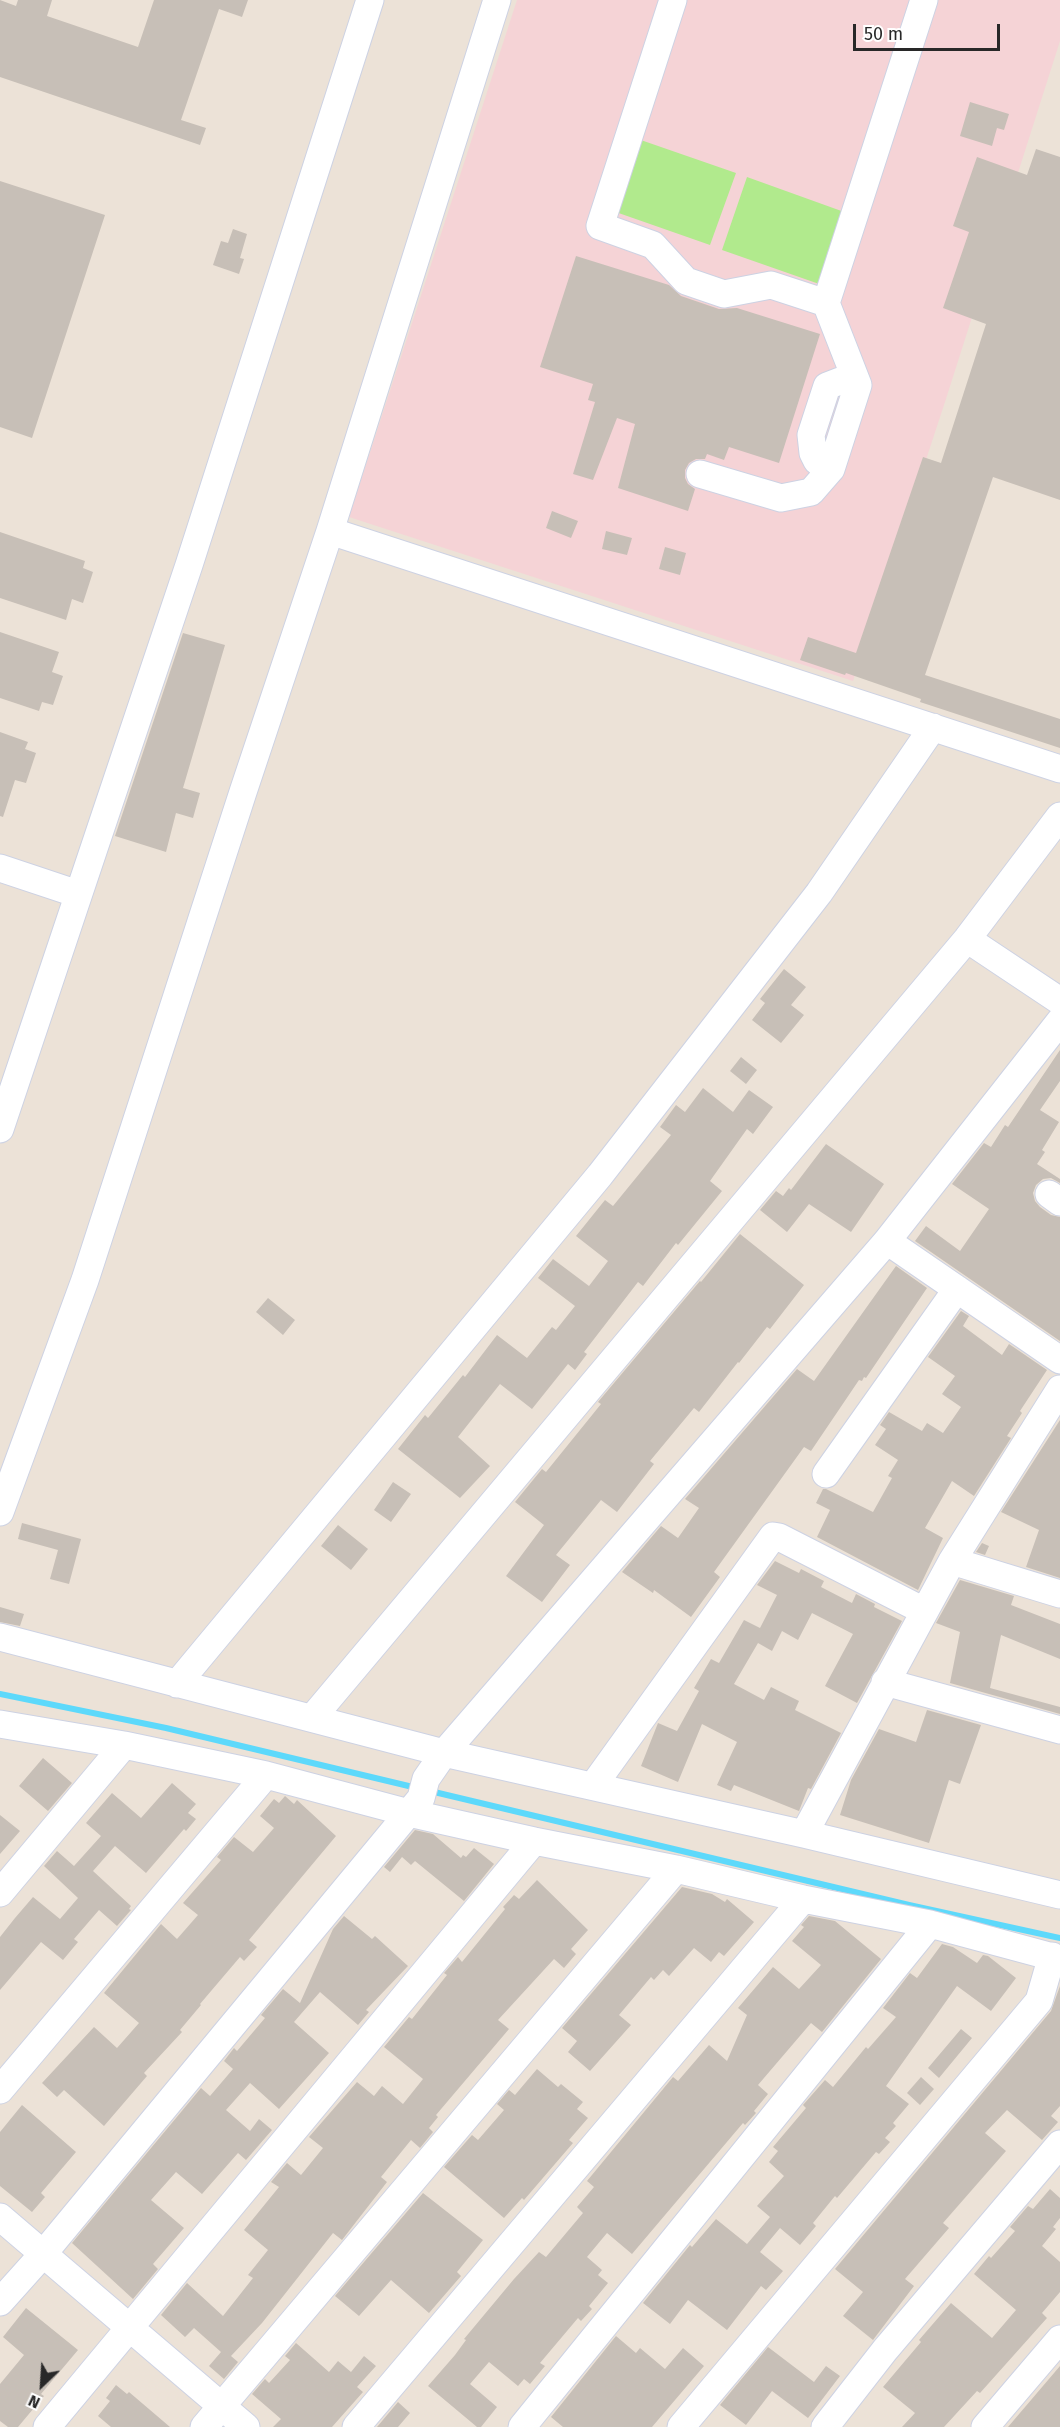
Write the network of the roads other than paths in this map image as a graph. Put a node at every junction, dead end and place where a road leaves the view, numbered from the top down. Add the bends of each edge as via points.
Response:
1 (370, 0) edge
2 (497, 0) edge
3 (673, 0) edge
4 (924, 0) edge
5 (826, 303) junction
6 (858, 385) junction
7 (806, 414) junction
8 (845, 426) junction
9 (831, 469) junction
10 (700, 474) dead end
11 (330, 531) junction
12 (933, 727) junction
13 (1060, 769) edge
14 (1060, 816) edge
15 (0, 868) edge
16 (78, 894) junction
17 (967, 939) junction
18 (1060, 1000) edge
19 (1060, 1021) edge
20 (0, 1129) edge
21 (887, 1241) junction
22 (957, 1289) junction
23 (1060, 1360) edge
24 (1060, 1389) edge
25 (826, 1474) dead end
26 (0, 1512) edge
27 (952, 1561) junction
28 (1060, 1594) edge
29 (924, 1611) junction
30 (0, 1637) edge
31 (885, 1682) junction
32 (177, 1684) junction
33 (313, 1717) junction
34 (0, 1724) edge
35 (1060, 1730) edge
36 (124, 1745) junction
37 (444, 1753) junction
38 (266, 1776) junction
39 (593, 1786) junction
40 (419, 1797) junction
41 (804, 1834) junction
42 (534, 1841) junction
43 (676, 1869) junction
44 (0, 1893) edge
45 (1060, 1895) edge
46 (803, 1899) junction
47 (930, 1924) junction
48 (1056, 1957) edge
49 (0, 2090) edge
50 (1060, 2144) edge
51 (0, 2217) edge
52 (44, 2254) junction
53 (0, 2302) edge
54 (130, 2329) junction
55 (1060, 2339) edge
56 (222, 2406) junction
57 (47, 2427) edge
58 (204, 2427) edge
59 (246, 2427) edge
60 (356, 2427) edge
61 (522, 2427) edge
62 (681, 2427) edge
63 (825, 2427) edge
64 (985, 2427) edge

1 - 16 street via 189,565
2 - 11 street
3 - 5 street via 600,226 653,245 686,281 714,291 724,294 771,285
4 - 5 street
5 - 6 street
6 - 7 street via 840,381 827,386
6 - 8 street
7 - 8 street
7 - 9 street via 813,453
8 - 9 street
9 - 10 street via 811,492 781,498
11 - 12 street
11 - 26 street via 85,1280
12 - 13 street
12 - 32 street via 819,893 600,1174
14 - 17 street
15 - 16 street
16 - 20 street
17 - 18 street
17 - 33 street
19 - 21 street
21 - 22 street
21 - 37 street
22 - 23 street
22 - 25 street
24 - 27 street
27 - 28 street
27 - 29 street
29 - 31 street
29 - 39 street via 773,1536
30 - 32 street
31 - 35 street
31 - 41 street
32 - 33 street
33 - 37 street
34 - 36 street
36 - 38 street
36 - 44 street
37 - 39 street
37 - 40 street
38 - 40 street
38 - 49 street
39 - 41 street
40 - 42 street
40 - 52 street
41 - 45 street
42 - 43 street
42 - 54 street
43 - 46 street
43 - 56 street
46 - 47 street
46 - 60 street
47 - 48 street
47 - 61 street
48 - 62 street via 1039,2001
50 - 63 street via 885,2350
51 - 52 street
52 - 53 street
52 - 54 street
54 - 56 street
54 - 57 street
55 - 64 street
56 - 58 street
56 - 59 street

